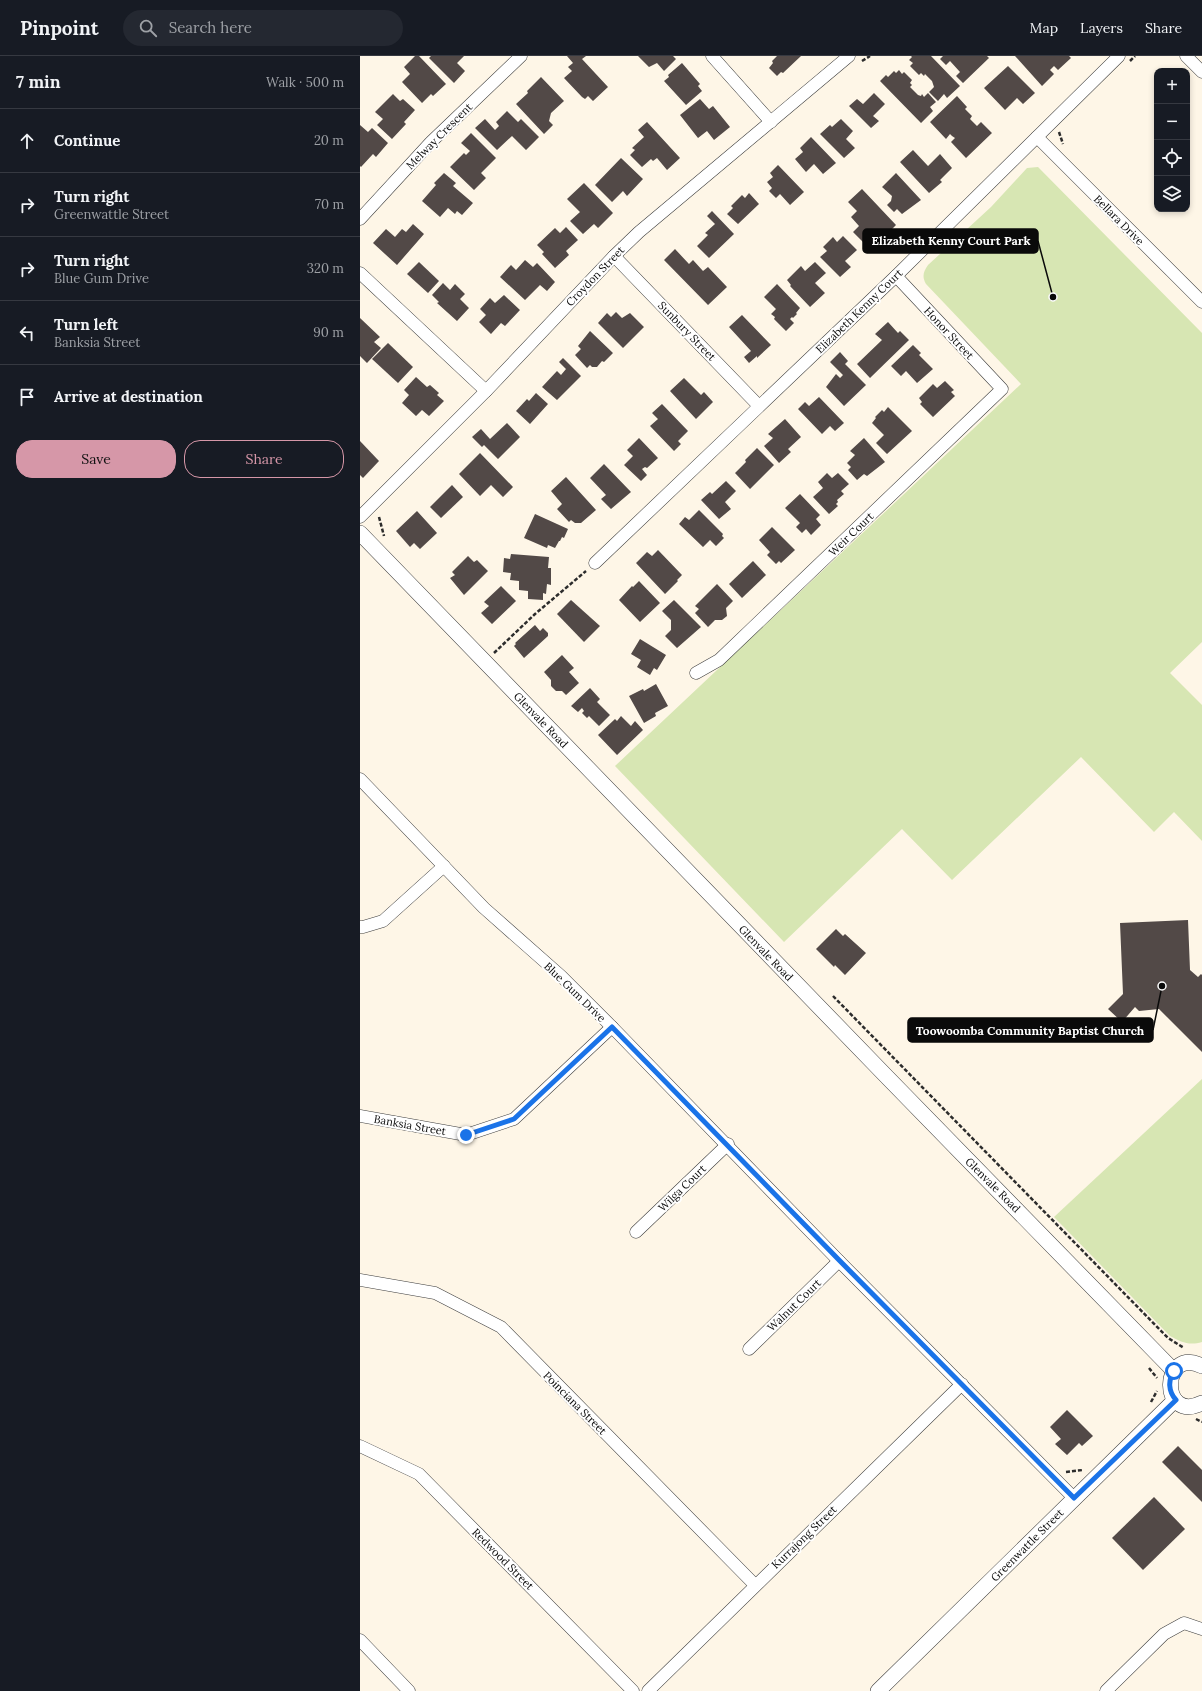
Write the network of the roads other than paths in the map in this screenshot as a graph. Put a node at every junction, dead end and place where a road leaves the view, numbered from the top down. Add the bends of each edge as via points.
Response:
1 (521, 56) edge
2 (712, 56) edge
3 (849, 56) edge
4 (1119, 56) edge
5 (1186, 56) edge
6 (1202, 72) edge
7 (771, 122) junction
8 (1037, 137) junction
9 (360, 219) edge
10 (614, 256) junction
11 (360, 273) edge
12 (896, 276) junction
13 (1202, 302) edge
14 (1002, 389) joint
15 (486, 391) junction
16 (759, 406) junction
17 (360, 517) edge
18 (360, 533) edge
19 (595, 563) road end
20 (696, 673) dead end
21 (360, 779) edge
22 (444, 866) junction
23 (360, 927) edge
24 (612, 1027) junction
25 (360, 1116) edge
26 (728, 1144) junction
27 (636, 1232) dead end
28 (839, 1260) junction
29 (360, 1280) edge
30 (749, 1350) dead end
31 (1202, 1366) edge
32 (1174, 1371) junction
33 (962, 1384) junction
34 (1176, 1400) junction
35 (1202, 1403) edge
36 (360, 1446) edge
37 (1074, 1498) junction
38 (755, 1585) junction
39 (1202, 1629) edge
40 (360, 1640) edge
41 (409, 1691) edge
42 (633, 1691) edge
43 (648, 1691) edge
44 (878, 1691) edge
45 (1106, 1691) edge

1 - 9 street, Melway Crescent via 431,142
2 - 7 street
3 - 7 street, Croydon Street
4 - 8 street, Elizabeth Kenny Court
5 - 6 street
7 - 10 street, Croydon Street via 639,232
8 - 12 street, Elizabeth Kenny Court
8 - 13 street, Bellara Drive
10 - 15 street, Croydon Street
10 - 16 street, Sunbury Street
11 - 15 street
12 - 14 street, Honor Street
12 - 16 street, Elizabeth Kenny Court
14 - 20 street, Weir Court via 719,660
15 - 17 street, Croydon Street
16 - 19 street, Elizabeth Kenny Court
18 - 32 street, Glenvale Road
21 - 22 street, Blue Gum Drive
22 - 23 street via 383,921
22 - 24 street, Blue Gum Drive via 484,908 561,976
24 - 25 street, Banksia Street via 514,1119 466,1135
24 - 26 street, Blue Gum Drive
26 - 27 street, Wilga Court
26 - 28 street, Blue Gum Drive
28 - 30 street, Walnut Court
28 - 33 street, Blue Gum Drive
29 - 38 street, Poinciana Street via 435,1293 501,1327
31 - 32 street via 1188,1363
32 - 34 street via 1169,1385
33 - 37 street, Blue Gum Drive
33 - 38 street, Kurrajong Street
34 - 35 street via 1190,1406
34 - 37 street, Greenwattle Street
36 - 42 street, Redwood Street via 419,1474
37 - 44 street, Greenwattle Street
38 - 43 street, Kurrajong Street
39 - 45 street via 1184,1623 1164,1634
40 - 41 street

